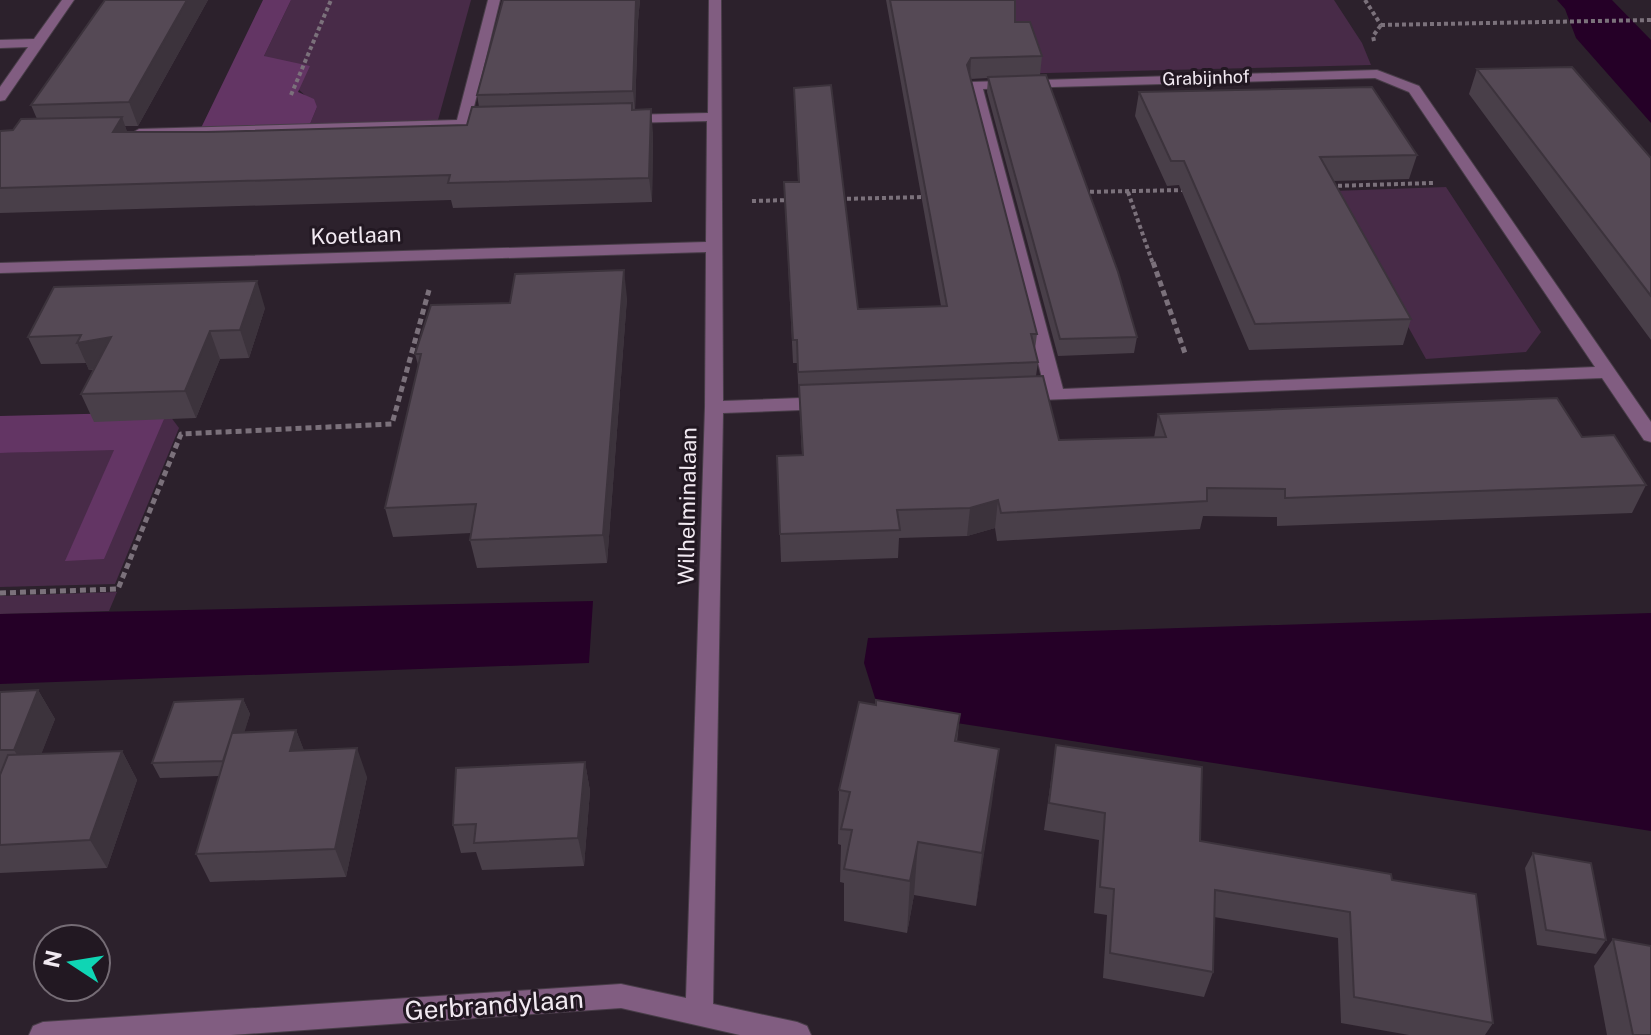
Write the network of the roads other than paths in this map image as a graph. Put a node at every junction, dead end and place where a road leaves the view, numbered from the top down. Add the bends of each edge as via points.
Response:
1 (68, 0) edge
2 (494, 0) edge
3 (715, 0) edge
4 (38, 43) junction
5 (0, 44) edge
6 (0, 97) edge
7 (715, 117) junction
8 (605, 120) edge
9 (510, 122) edge
10 (463, 124) junction
11 (123, 133) edge
12 (714, 247) junction
13 (0, 268) edge
14 (1605, 372) junction
15 (1056, 396) junction
16 (1025, 397) edge
17 (838, 403) edge
18 (714, 407) junction
19 (1651, 436) edge
20 (699, 1014) junction
21 (43, 1035) edge
22 (797, 1035) edge

1 - 4 street
2 - 10 street
3 - 7 street, Wilhelminalaan
4 - 5 street
4 - 6 street
7 - 8 street
7 - 12 street, Wilhelminalaan
9 - 10 street
10 - 11 street
12 - 13 street, Koetlaan
12 - 18 street, Wilhelminalaan
14 - 15 street
14 - 15 street, Grabijnhof via 1414,89 1377,74 975,85
14 - 19 street, Grabijnhof
15 - 16 street
17 - 18 street
18 - 20 street, Wilhelminalaan
20 - 21 street, Gerbrandylaan via 621,996
20 - 22 street, Gerbrandylaan

